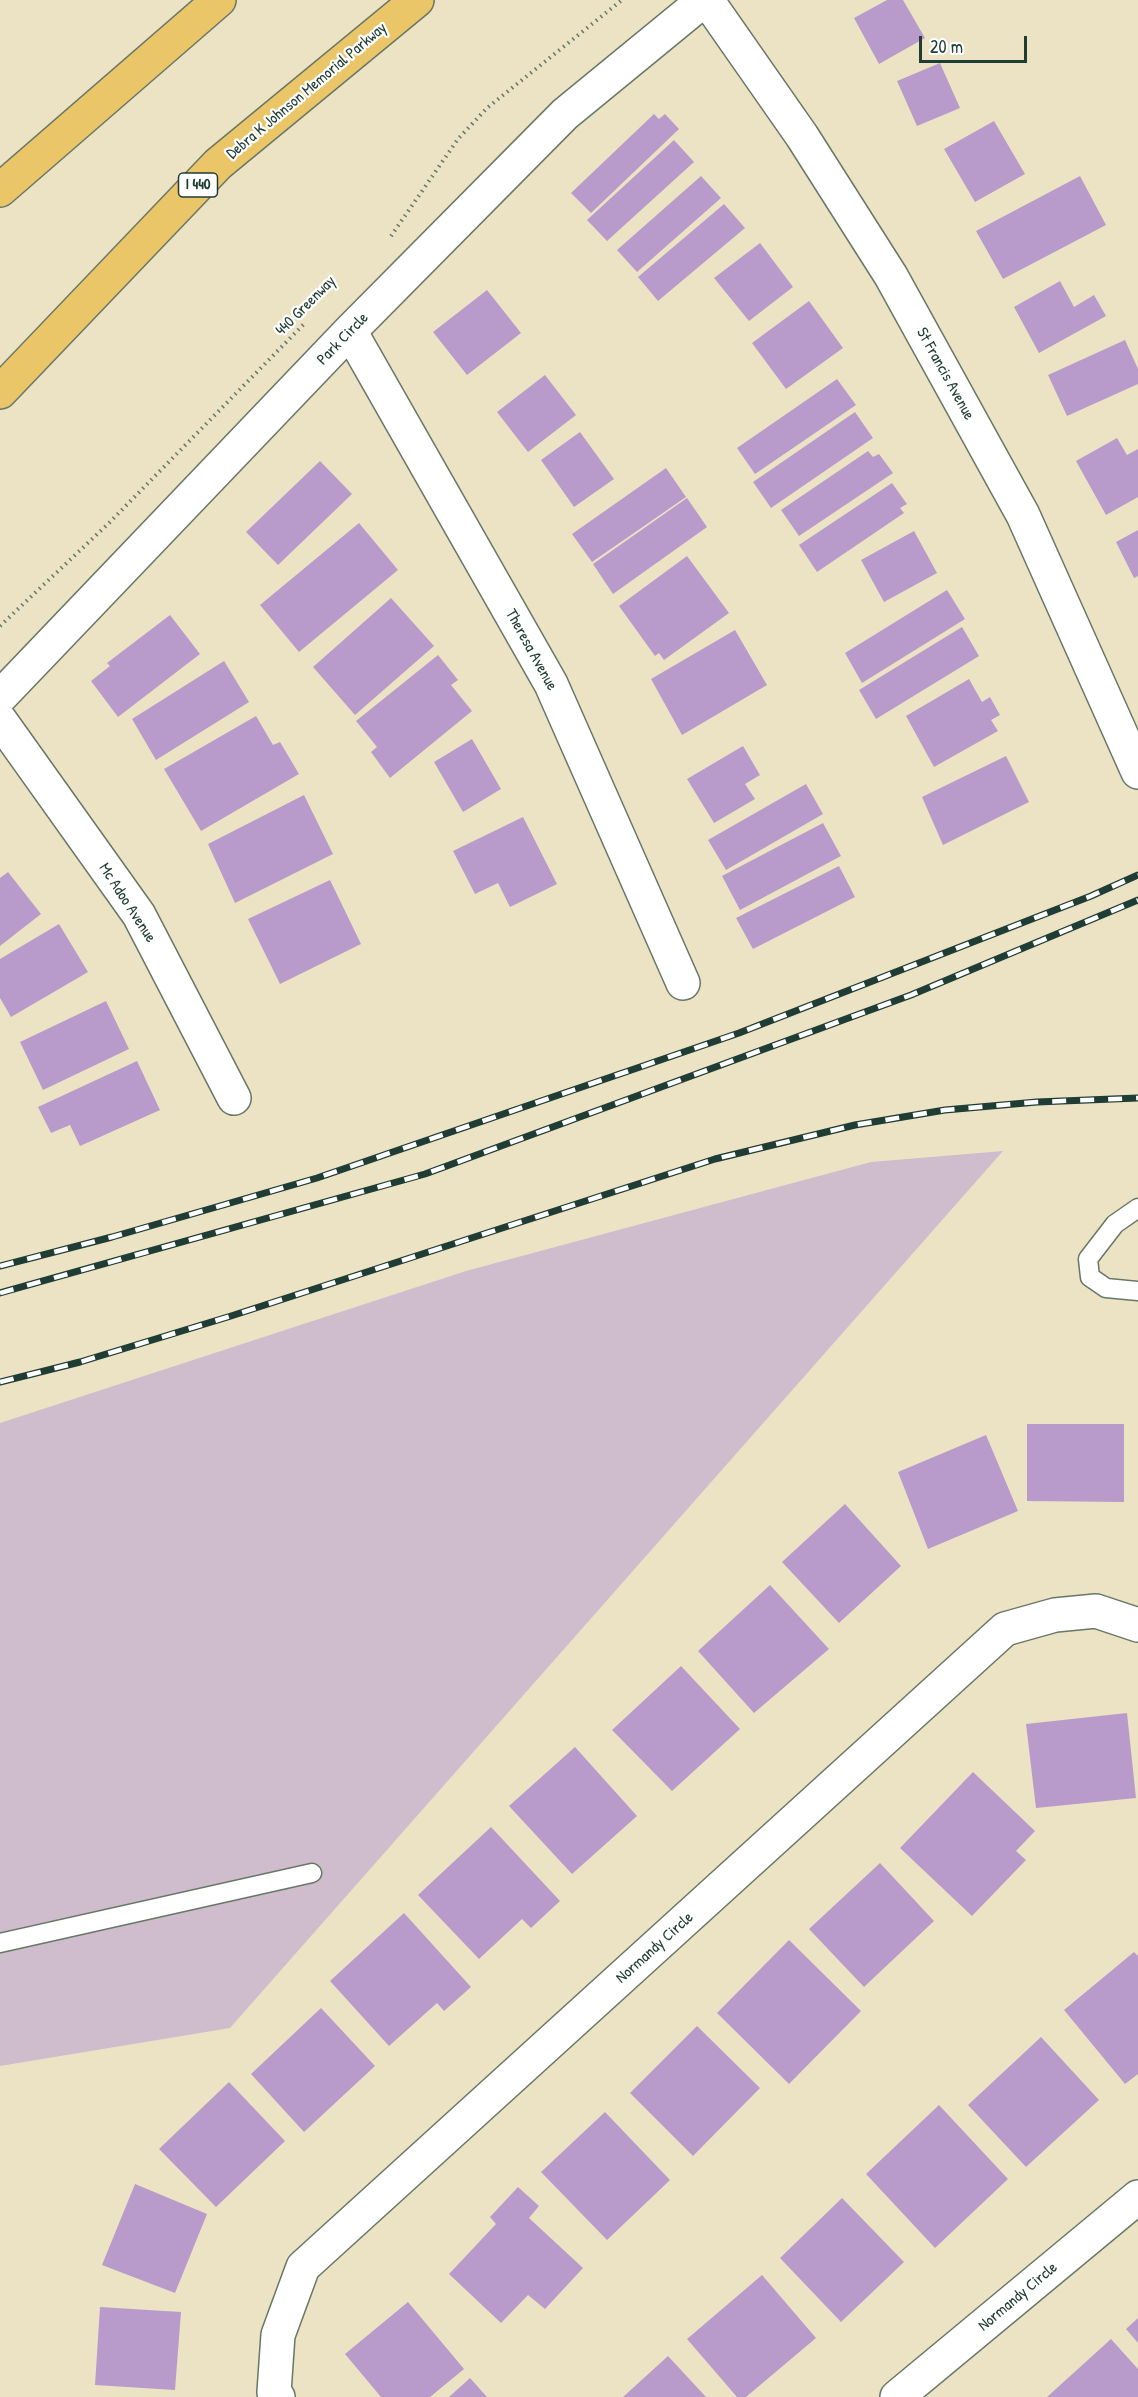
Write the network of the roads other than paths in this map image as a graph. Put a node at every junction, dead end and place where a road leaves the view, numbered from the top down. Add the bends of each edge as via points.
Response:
1 (219, 0) edge
2 (417, 0) edge
3 (705, 0) edge
4 (0, 190) edge
5 (350, 331) junction
6 (0, 392) edge
7 (0, 697) edge
8 (0, 720) edge
9 (1138, 772) edge
10 (683, 982) dead end
11 (234, 1098) dead end
12 (1138, 1208) edge
13 (1138, 1291) edge
14 (1138, 1625) edge
15 (312, 1873) dead end
16 (0, 1943) edge
17 (1138, 2197) edge
18 (278, 2397) edge
19 (897, 2397) edge

1 - 4 highway
2 - 6 highway, Debra K Johnson Memorial Parkway / I 440 via 218,165
3 - 5 street, Park Circle via 565,114
3 - 9 street, St Francis Avenue via 802,136 891,276 1023,515
5 - 7 street, Park Circle
5 - 10 street, Theresa Avenue via 551,684
8 - 11 street, Mc Adoo Avenue via 139,915
12 - 13 lane via 1115,1224 1088,1259 1090,1277 1106,1288
14 - 18 street, Normandy Circle via 1096,1611 1055,1615 1005,1629 303,2267 278,2335 274,2392
15 - 16 lane
17 - 19 street, Normandy Circle

